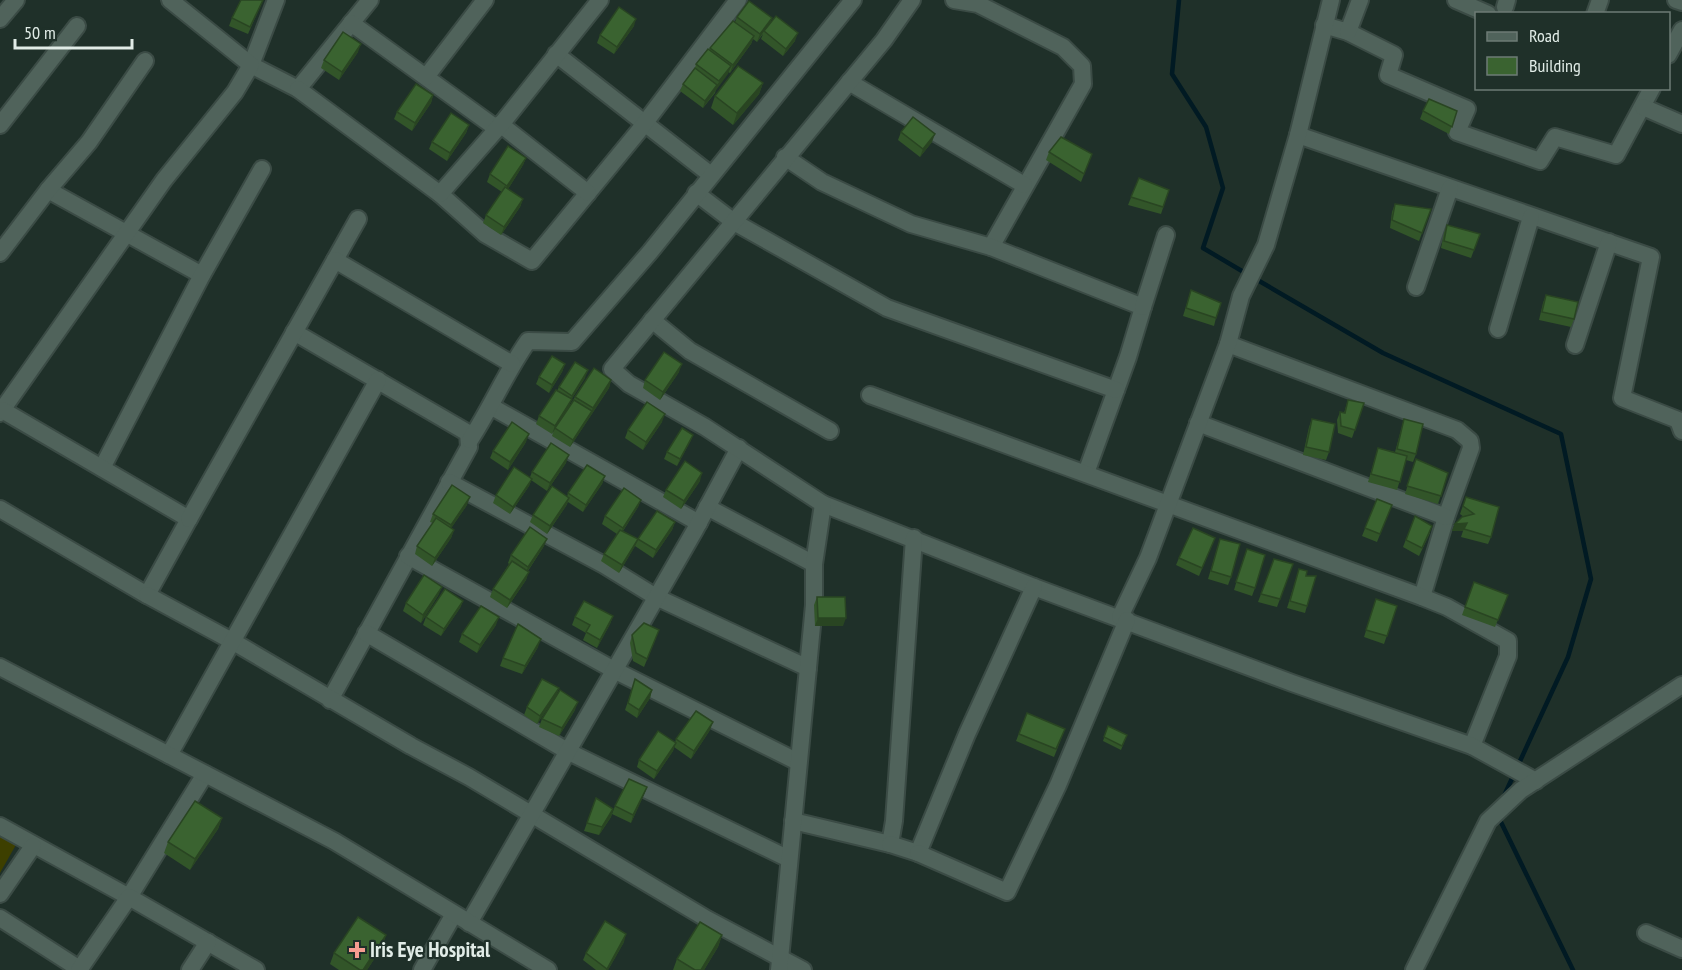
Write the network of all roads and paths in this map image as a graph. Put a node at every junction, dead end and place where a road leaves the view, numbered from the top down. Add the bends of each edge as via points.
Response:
1 (16, 0) edge
2 (276, 0) edge
3 (370, 0) edge
4 (485, 0) edge
5 (600, 0) edge
6 (738, 0) edge
7 (853, 0) edge
8 (912, 0) edge
9 (954, 0) edge
10 (1331, 0) edge
11 (1360, 0) edge
12 (1456, 0) edge
13 (1676, 0) edge
14 (1682, 2) edge
15 (177, 3) edge
16 (1483, 12) edge
17 (0, 19) edge
18 (351, 23) junction
19 (1324, 25) junction
20 (77, 26) dead end
21 (1682, 30) edge
22 (1348, 32) junction
23 (1670, 51) edge
24 (556, 54) junction
25 (145, 62) dead end
26 (251, 65) junction
27 (426, 77) junction
28 (849, 82) junction
29 (298, 89) junction
30 (1651, 90) edge
31 (1643, 107) junction
32 (644, 123) junction
33 (1682, 124) edge
34 (0, 125) edge
35 (498, 126) junction
36 (1298, 135) junction
37 (786, 158) junction
38 (262, 169) dead end
39 (711, 175) junction
40 (1024, 185) junction
41 (1450, 188) junction
42 (48, 190) junction
43 (588, 193) junction
44 (696, 193) junction
45 (440, 194) junction
46 (1531, 217) junction
47 (358, 219) dead end
48 (734, 222) junction
49 (128, 232) junction
50 (1166, 235) dead end
51 (1609, 242) junction
52 (991, 247) junction
53 (0, 253) edge
54 (335, 260) junction
55 (202, 275) junction
56 (1416, 287) dead end
57 (1143, 307) junction
58 (652, 320) junction
59 (1498, 329) dead end
60 (294, 332) junction
61 (1228, 344) junction
62 (1575, 345) dead end
63 (512, 364) junction
64 (378, 380) junction
65 (1116, 390) junction
66 (870, 395) dead end
67 (492, 407) junction
68 (1, 412) edge
69 (1198, 423) junction
70 (831, 431) dead end
71 (1682, 431) edge
72 (470, 440) junction
73 (739, 448) junction
74 (102, 468) junction
75 (1086, 473) junction
76 (449, 482) junction
77 (824, 504) junction
78 (1166, 505) junction
79 (707, 507) junction
80 (0, 509) edge
81 (1446, 517) junction
82 (189, 519) junction
83 (699, 523) junction
84 (914, 538) junction
85 (408, 556) junction
86 (814, 564) junction
87 (1034, 587) junction
88 (147, 595) junction
89 (656, 597) junction
90 (1422, 597) junction
91 (1123, 619) junction
92 (366, 633) junction
93 (232, 641) junction
94 (0, 667) edge
95 (808, 668) junction
96 (614, 670) junction
97 (1680, 690) edge
98 (330, 700) junction
99 (1472, 746) junction
100 (569, 752) junction
101 (169, 755) junction
102 (798, 762) junction
103 (205, 774) junction
104 (1527, 782) junction
105 (533, 814) junction
106 (793, 821) junction
107 (0, 826) edge
108 (890, 844) junction
109 (33, 846) junction
110 (918, 853) junction
111 (789, 859) junction
112 (0, 894) edge
113 (129, 897) junction
114 (454, 914) junction
115 (0, 918) edge
116 (469, 923) junction
117 (1646, 933) dead end
118 (208, 942) junction
119 (1682, 950) edge
120 (778, 963) edge
121 (80, 970) edge
122 (190, 970) edge
123 (256, 970) edge
124 (422, 970) edge
125 (548, 970) edge
126 (803, 970) edge
127 (1414, 970) edge

1 - 17 street
2 - 26 street
3 - 18 street
4 - 27 street
5 - 24 street
6 - 32 street
7 - 39 street
8 - 28 street
9 - 40 street via 978,4 1008,17 1063,47 1082,66 1083,84
10 - 19 street
11 - 22 street
12 - 16 street
13 - 14 street
15 - 26 street
18 - 27 street
18 - 29 street
19 - 22 street
19 - 36 street
20 - 34 street
21 - 23 street
22 - 31 street via 1394,55 1388,75 1467,109 1456,132 1540,161 1554,137 1616,155
24 - 32 street
24 - 35 street
25 - 42 street via 89,142
26 - 29 street
26 - 49 street via 236,92 164,180
27 - 35 street
28 - 37 street
28 - 40 street
29 - 45 street
30 - 31 street
31 - 33 street
32 - 39 street
32 - 43 street
35 - 43 street
35 - 45 street
36 - 41 street
36 - 61 street via 1266,245 1241,296
37 - 48 street
37 - 52 street via 822,182 911,225
38 - 55 street
39 - 44 street
40 - 52 street
41 - 46 street
41 - 56 street
42 - 49 street
42 - 53 street
43 - 45 street via 532,261 485,234
44 - 48 street
44 - 63 street via 572,342 528,341
46 - 51 street
46 - 59 street
47 - 54 street
48 - 58 street
48 - 65 street via 887,308
49 - 55 street
49 - 68 street
50 - 57 street
51 - 62 street
51 - 71 street via 1651,257 1622,398 1678,420
52 - 57 street
54 - 60 street
54 - 63 street
55 - 74 street
57 - 65 street
58 - 70 street via 690,351
58 - 73 street via 612,369 628,384
60 - 64 street
60 - 82 street
61 - 69 street
61 - 81 street via 1465,435 1471,448
63 - 67 street
64 - 72 street via 468,433
64 - 93 street
65 - 75 street
66 - 75 street
67 - 72 street
67 - 83 street
68 - 74 street
69 - 78 street
69 - 81 street
72 - 76 street
73 - 77 street
73 - 79 street
74 - 82 street
75 - 78 street
76 - 85 street
76 - 89 street
77 - 84 street
77 - 86 street
78 - 90 street
78 - 91 street
79 - 83 street
79 - 86 street
80 - 88 street
81 - 90 street
82 - 88 street
83 - 89 street
84 - 87 street
84 - 108 street
85 - 92 street
85 - 96 street
86 - 95 street
87 - 91 street
87 - 110 street
88 - 93 street
89 - 95 street
89 - 96 street
90 - 99 street via 1508,640 1508,656
91 - 99 street
91 - 110 street via 1058,785 1007,892
92 - 98 street
92 - 100 street
93 - 98 street
93 - 101 street
94 - 101 street
95 - 102 street
96 - 100 street
96 - 102 street
97 - 104 street
98 - 105 street
99 - 104 street via 1507,765
100 - 105 street
100 - 111 street
101 - 103 street
102 - 106 street
103 - 113 street
103 - 114 street via 334,842
104 - 127 street via 1488,821
105 - 116 street
105 - 120 street
106 - 108 street
106 - 111 street
107 - 109 street
108 - 110 street
109 - 112 street
109 - 113 street
111 - 120 street
113 - 118 street
113 - 121 street
114 - 116 street
114 - 124 street
115 - 121 street
116 - 125 street
117 - 119 street
118 - 122 street
118 - 123 street
120 - 126 street

